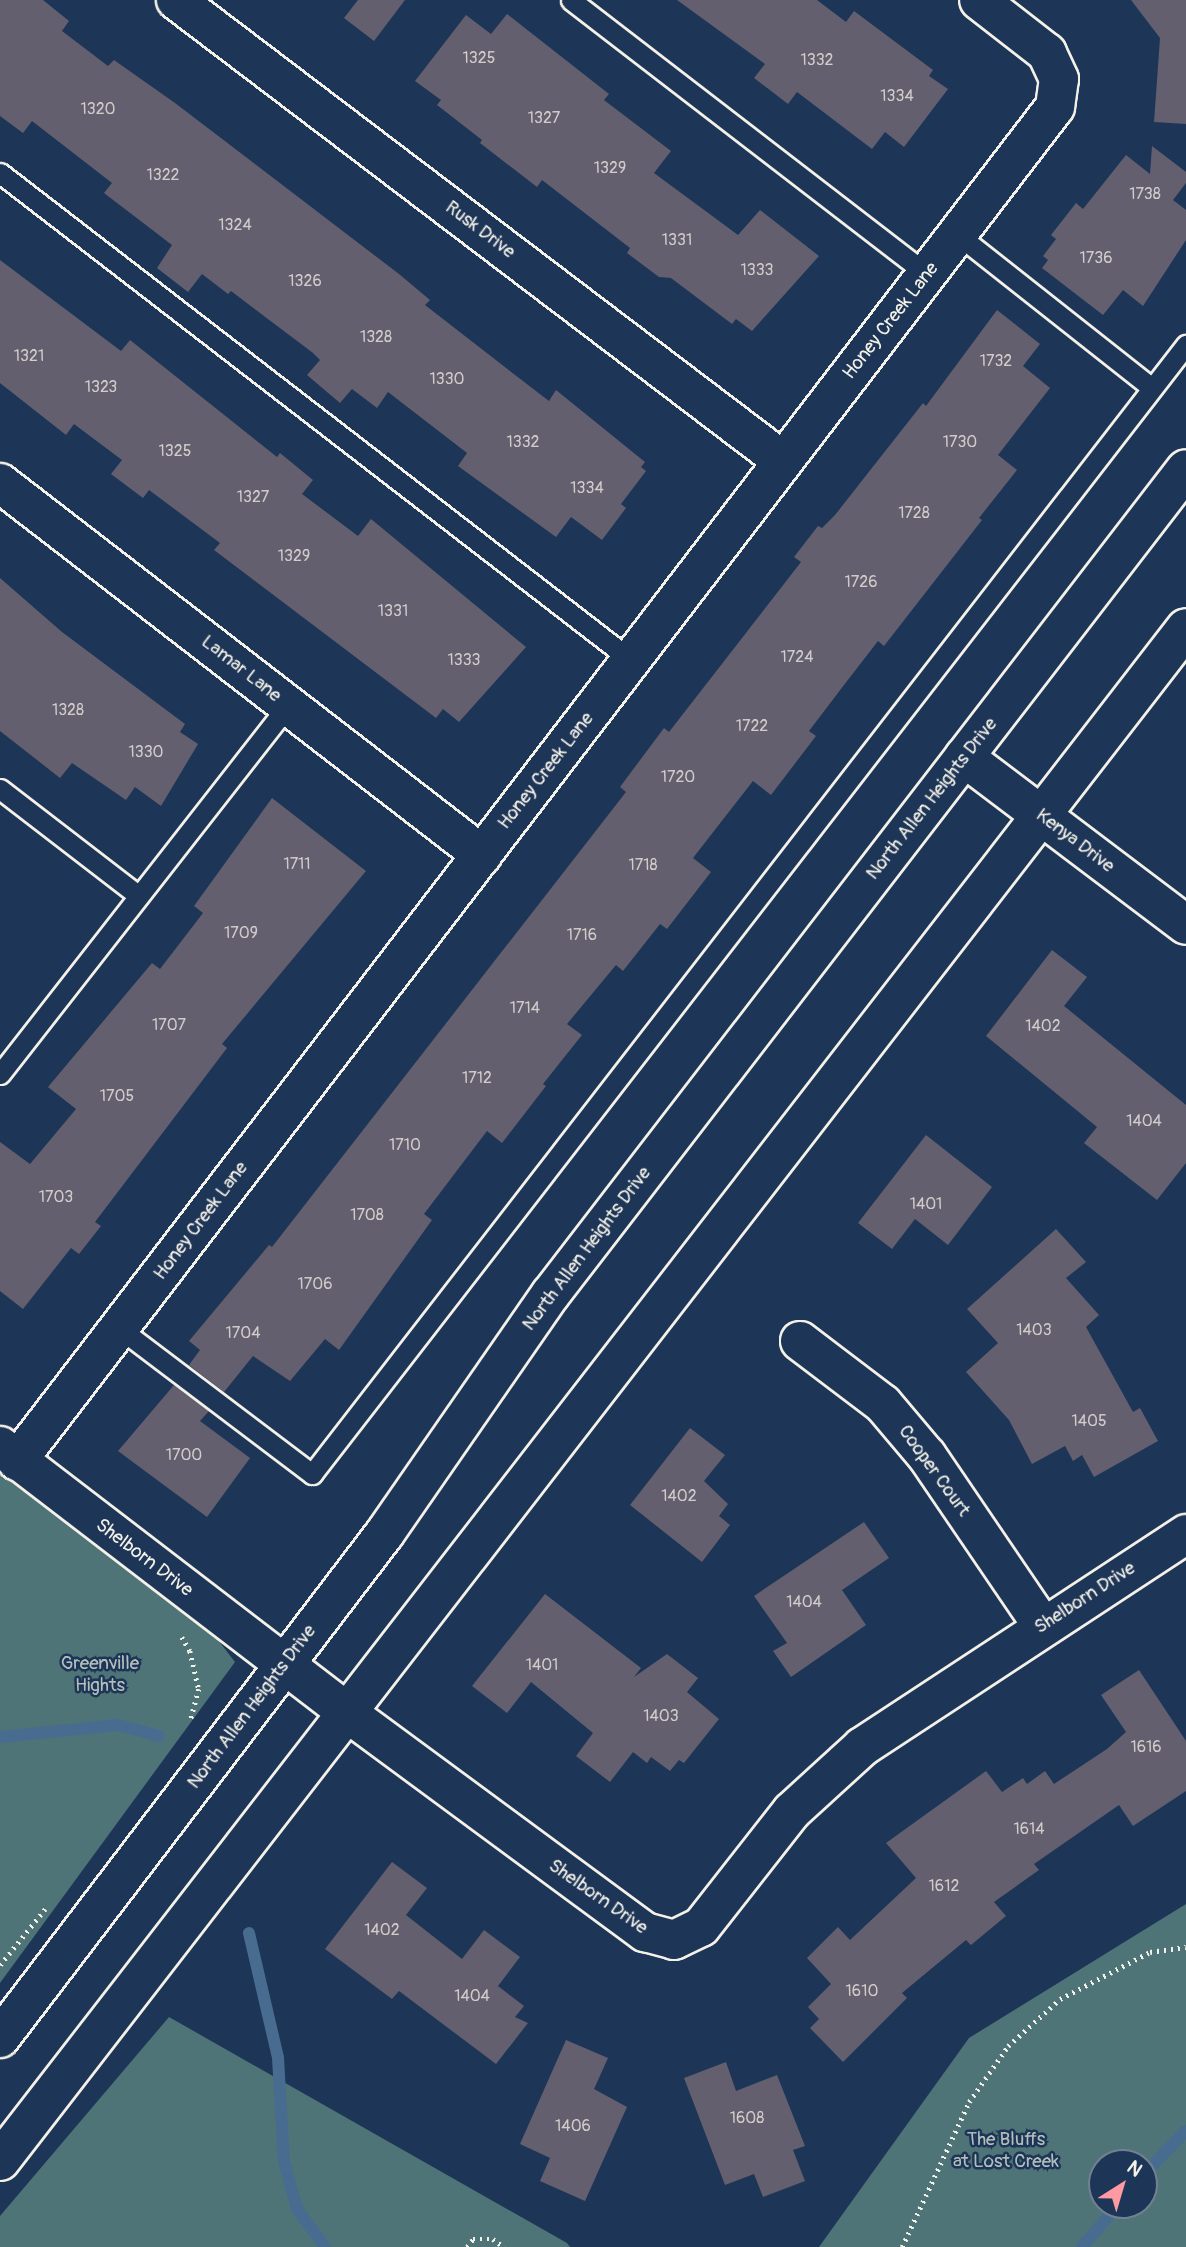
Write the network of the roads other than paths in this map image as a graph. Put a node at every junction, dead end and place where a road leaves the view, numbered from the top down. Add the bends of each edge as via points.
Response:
1 (176, 0) edge
2 (571, 0) edge
3 (979, 0) edge
4 (0, 173) edge
5 (957, 234) junction
6 (927, 274) junction
7 (1186, 345) edge
8 (1153, 388) junction
9 (783, 461) junction
10 (1186, 470) edge
11 (0, 482) edge
12 (1186, 628) edge
13 (631, 660) junction
14 (288, 705) junction
15 (964, 757) junction
16 (0, 789) edge
17 (1043, 816) junction
18 (482, 855) junction
19 (139, 896) junction
20 (1186, 925) edge
21 (0, 1074) edge
22 (119, 1328) junction
23 (800, 1341) dead end
24 (8, 1453) edge
25 (1186, 1534) edge
26 (1042, 1625) junction
27 (284, 1665) junction
28 (349, 1714) junction
29 (0, 2038) edge
30 (0, 2161) edge

1 - 9 street, Rusk Drive
2 - 6 lane
3 - 5 street, Honey Creek Lane via 1047,53 1058,76 1055,107
4 - 13 lane
5 - 6 street, Honey Creek Lane
5 - 8 lane
6 - 9 street, Honey Creek Lane
7 - 8 lane
8 - 22 lane via 312,1474
9 - 13 street, Honey Creek Lane
10 - 15 street, North Allen Heights Drive
11 - 14 street, Lamar Lane
12 - 17 street
13 - 18 street, Honey Creek Lane
14 - 18 street, Lamar Lane
14 - 19 lane
15 - 17 street, Kenya Drive
15 - 27 street, North Allen Heights Drive via 550,1295 385,1533
16 - 19 lane
17 - 20 street, Kenya Drive
17 - 28 street
18 - 22 street, Honey Creek Lane
19 - 21 lane
22 - 24 street, Honey Creek Lane
23 - 26 street, Cooper Court via 883,1404 927,1456
24 - 27 street, Shelborn Drive
25 - 26 street, Shelborn Drive
26 - 28 street, Shelborn Drive via 862,1747 792,1811 701,1927 674,1940 645,1932
27 - 28 street, Shelborn Drive
27 - 29 street, North Allen Heights Drive
28 - 30 street

